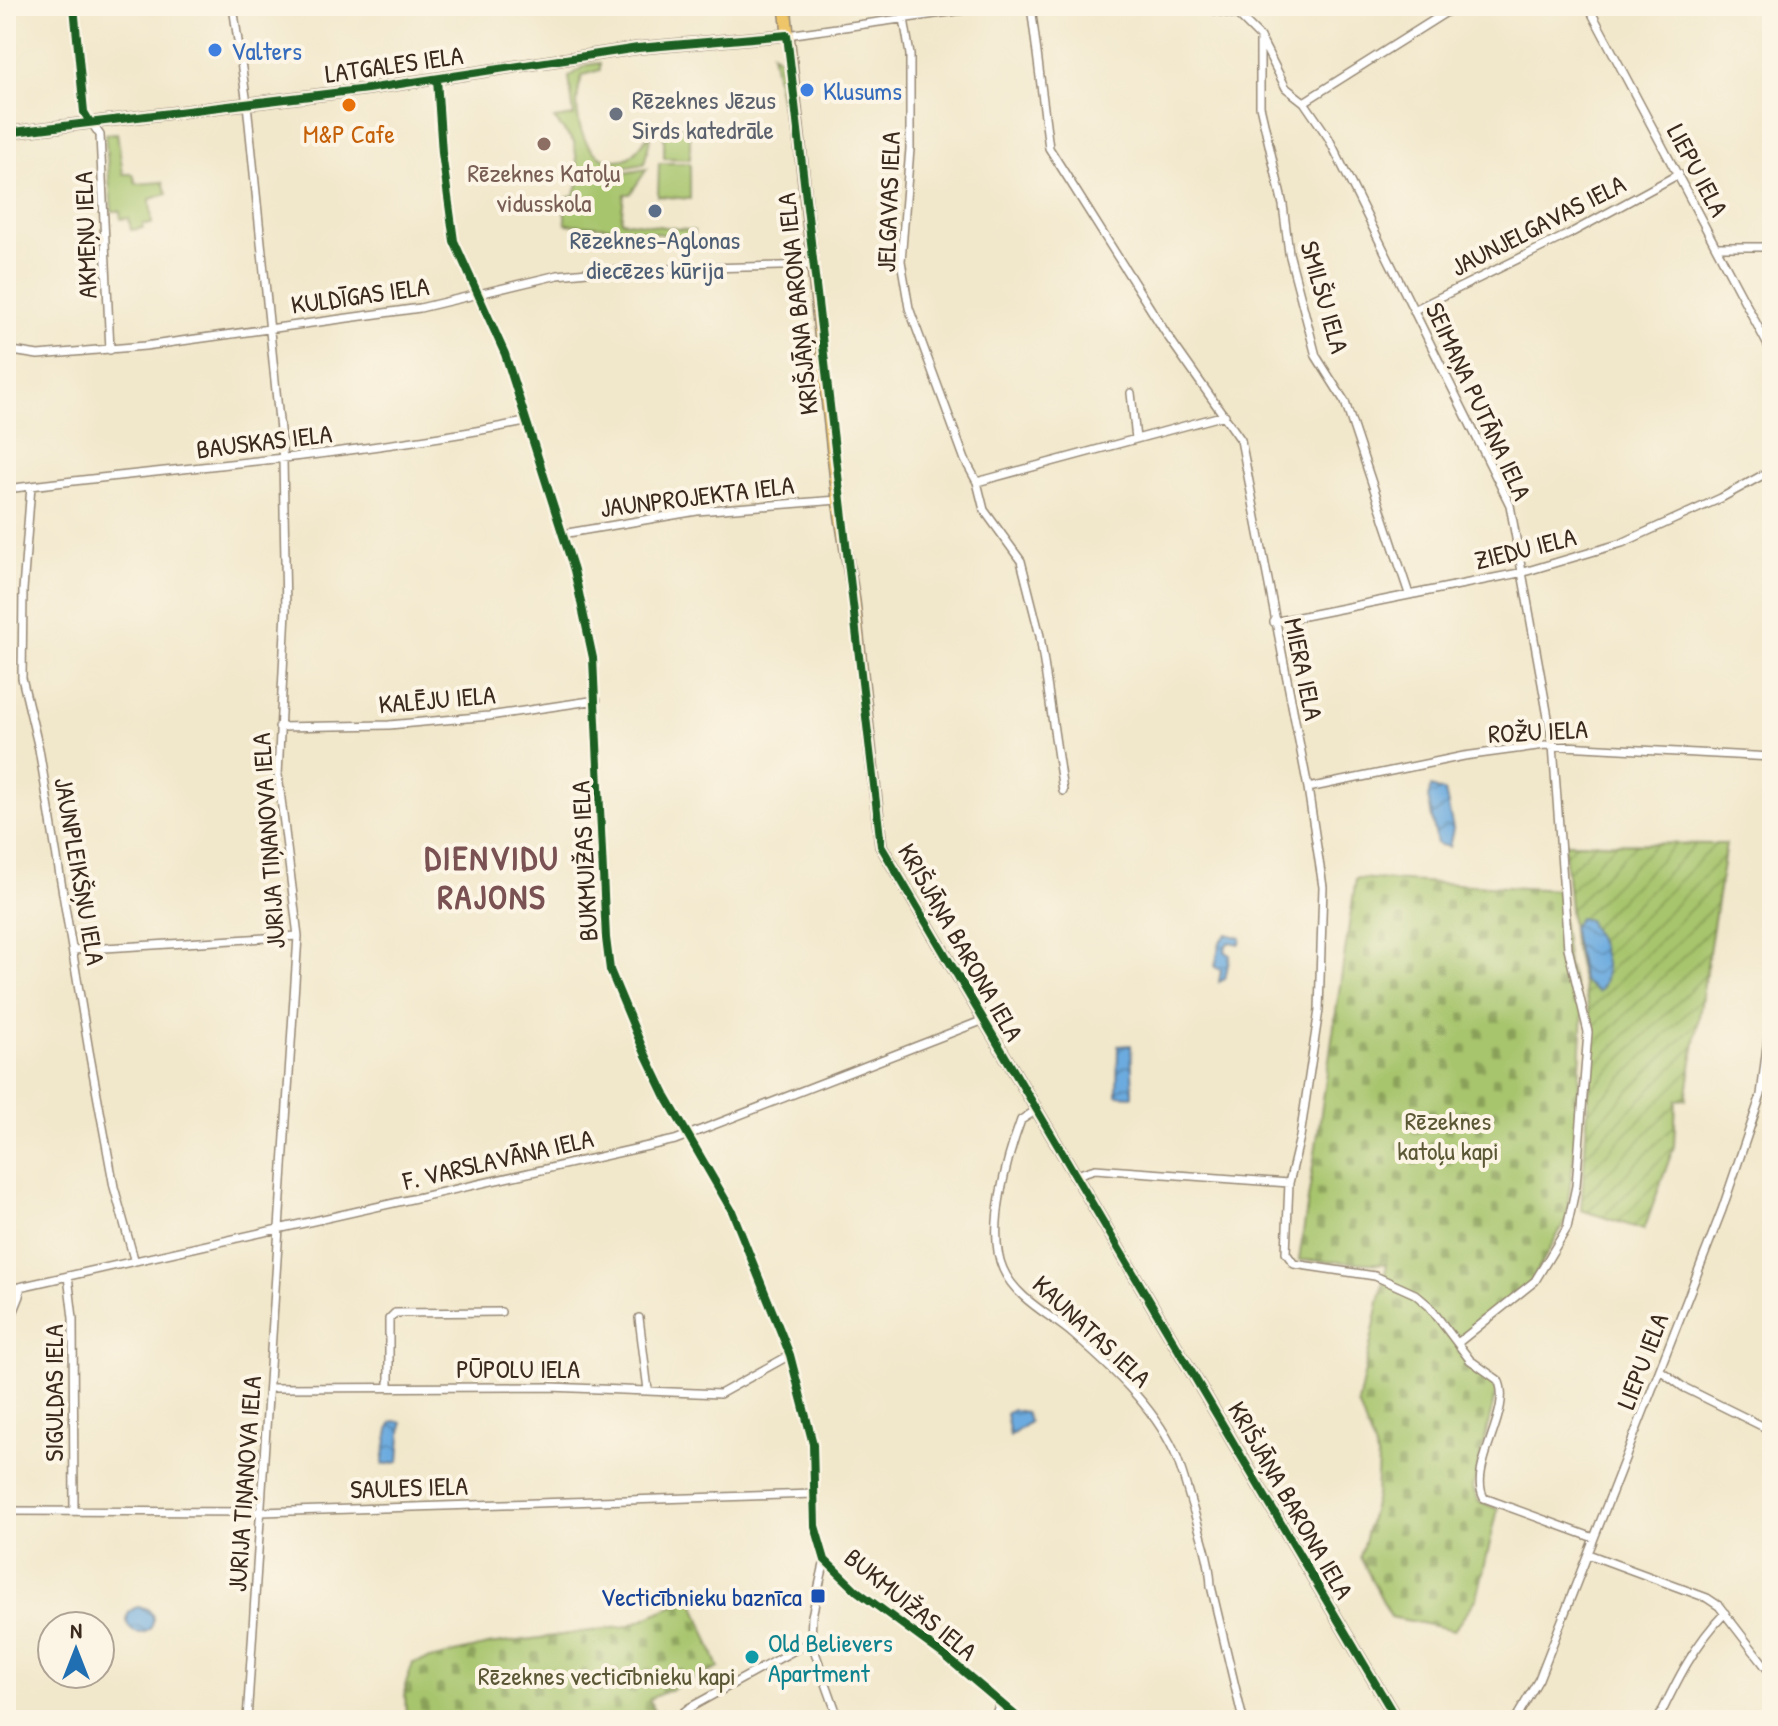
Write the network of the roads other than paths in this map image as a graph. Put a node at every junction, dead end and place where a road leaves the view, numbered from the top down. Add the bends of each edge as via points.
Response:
1 (98, 6) edge
2 (233, 6) edge
3 (785, 6) edge
4 (902, 6) edge
5 (992, 6) edge
6 (1031, 6) edge
7 (1193, 6) edge
8 (1239, 6) edge
9 (1456, 6) edge
10 (1588, 6) edge
11 (74, 8) edge
12 (1238, 15) junction
13 (903, 19) junction
14 (787, 35) junction
15 (1260, 37) junction
16 (437, 79) junction
17 (1304, 102) junction
18 (247, 104) junction
19 (90, 122) junction
20 (6, 133) edge
21 (1679, 174) junction
22 (1716, 247) junction
23 (1772, 247) edge
24 (814, 265) junction
25 (481, 296) junction
26 (1414, 310) junction
27 (271, 328) junction
28 (6, 350) edge
29 (110, 350) junction
30 (1772, 353) edge
31 (1131, 393) dead end
32 (1225, 415) junction
33 (525, 422) junction
34 (1136, 439) junction
35 (283, 460) junction
36 (1772, 470) edge
37 (977, 482) junction
38 (31, 486) junction
39 (6, 489) edge
40 (838, 500) junction
41 (562, 534) junction
42 (1524, 572) junction
43 (1409, 594) junction
44 (1274, 622) junction
45 (597, 700) junction
46 (279, 727) junction
47 (1553, 745) junction
48 (1772, 757) edge
49 (1308, 788) junction
50 (1063, 791) dead end
51 (298, 936) junction
52 (73, 950) junction
53 (1772, 1005) edge
54 (984, 1020) junction
55 (1035, 1111) junction
56 (688, 1136) junction
57 (1076, 1175) junction
58 (1289, 1183) junction
59 (280, 1228) junction
60 (134, 1259) junction
61 (68, 1276) junction
62 (20, 1287) junction
63 (6, 1290) edge
64 (501, 1312) dead end
65 (639, 1318) dead end
66 (6, 1331) edge
67 (1459, 1342) junction
68 (790, 1355) junction
69 (1660, 1370) junction
70 (389, 1386) junction
71 (271, 1388) junction
72 (648, 1390) junction
73 (1772, 1431) edge
74 (813, 1494) junction
75 (6, 1511) edge
76 (74, 1511) junction
77 (262, 1512) junction
78 (1594, 1538) junction
79 (1588, 1554) junction
80 (825, 1560) junction
81 (1725, 1613) junction
82 (811, 1641) junction
83 (1772, 1675) edge
84 (1000, 1702) junction
85 (247, 1720) edge
86 (674, 1720) edge
87 (839, 1720) edge
88 (994, 1720) edge
89 (1021, 1720) edge
90 (1243, 1720) edge
91 (1397, 1720) edge
92 (1515, 1720) edge
93 (1658, 1720) edge

1 - 11 street
2 - 18 street, JURIJA TIŅANOVA IELA
3 - 14 main road, KRIŠJĀŅA BARONA IELA
4 - 13 street, JELGAVAS IELA
5 - 13 street, LATGALES IELA
6 - 32 street, MIERA IELA via 1049,148 1167,335
7 - 12 street
8 - 12 street
9 - 17 street
10 - 21 street, LIEPU IELA
11 - 19 street, AKMEŅU IELA via 84,109
12 - 15 street
13 - 14 street, LATGALES IELA
13 - 37 street, JELGAVAS IELA via 910,55 910,149 901,261 909,308
14 - 16 main road, LATGALES IELA via 638,48
14 - 24 main road, KRIŠJĀŅA BARONA IELA
15 - 17 street, SEIMAŅA PUTĀNA IELA via 1286,88
15 - 43 street, SMILŠU IELA via 1260,106 1316,356 1345,402
16 - 18 main road, LATGALES IELA
16 - 25 street, BUKMUIŽAS IELA via 454,241
17 - 26 street, SEIMAŅA PUTĀNA IELA via 1328,137
18 - 19 main road, LATGALES IELA
18 - 27 street, JURIJA TIŅANOVA IELA
19 - 20 main road, LATGALES IELA
19 - 29 street, AKMEŅU IELA via 101,144
21 - 22 street, LIEPU IELA
21 - 26 street, JAUNJELGAVAS IELA
22 - 23 street
22 - 30 street, LIEPU IELA
24 - 25 street, KULDĪGAS IELA via 597,271 558,275
24 - 40 main road, KRIŠJĀŅA BARONA IELA
25 - 27 street, KULDĪGAS IELA
25 - 33 street, BUKMUIŽAS IELA
26 - 42 street, SEIMAŅA PUTĀNA IELA via 1510,505
27 - 29 street, KULDĪGAS IELA
27 - 35 street, JURIJA TIŅANOVA IELA
28 - 29 street, KULDĪGAS IELA via 22,355
31 - 34 street
32 - 34 street
32 - 44 street, MIERA IELA via 1241,440
33 - 35 street, BAUSKAS IELA
33 - 41 street, BUKMUIŽAS IELA
34 - 37 street
35 - 38 street, BAUSKAS IELA
35 - 46 street, JURIJA TIŅANOVA IELA via 286,610
36 - 42 street, ZIEDU IELA via 1622,543
37 - 50 street, JELGAVAS IELA via 984,510 1021,561 1040,636
38 - 39 street, BAUSKAS IELA
38 - 52 street, JAUNPLEIKŠŅU IELA via 22,678
40 - 41 street, JAUNPROJEKTA IELA via 697,511
40 - 54 main road, KRIŠJĀŅA BARONA IELA via 881,846
41 - 45 street, BUKMUIŽAS IELA via 584,613
42 - 43 street, ZIEDU IELA
42 - 47 street, SEIMAŅA PUTĀNA IELA
43 - 44 street, ZIEDU IELA
44 - 49 street, MIERA IELA
45 - 46 street, KALĒJU IELA via 461,719
45 - 56 street, BUKMUIŽAS IELA via 610,970
46 - 51 street, JURIJA TIŅANOVA IELA via 279,798
47 - 48 street, ROŽU IELA
47 - 49 street, ROŽU IELA via 1464,756
47 - 67 street, SEIMAŅA PUTĀNA IELA via 1568,948 1588,1032 1574,1208 1556,1251 1535,1281
49 - 58 street, MIERA IELA via 1323,887 1319,1010
51 - 52 street
51 - 59 street, JURIJA TIŅANOVA IELA
52 - 60 street, JAUNPLEIKŠŅU IELA via 114,1187
53 - 69 street, LIEPU IELA via 1755,1114
54 - 55 main road, KRIŠJĀŅA BARONA IELA
54 - 56 street, F. VARSLAVĀNA IELA
55 - 57 main road, KRIŠJĀŅA BARONA IELA
55 - 90 street, KAUNATAS IELA via 1021,1120 1003,1184 997,1235 1000,1261 1023,1296 1133,1392 1173,1450 1210,1563
56 - 59 street, F. VARSLAVĀNA IELA
56 - 68 street, BUKMUIŽAS IELA via 732,1211
57 - 58 street via 1095,1169
57 - 91 main road, KRIŠJĀŅA BARONA IELA
58 - 67 street, MIERA IELA via 1286,1253 1294,1264 1395,1282 1429,1306
59 - 60 street, F. VARSLAVĀNA IELA
59 - 71 street, JURIJA TIŅANOVA IELA
60 - 61 street, F. VARSLAVĀNA IELA
61 - 62 street, F. VARSLAVĀNA IELA
61 - 76 street, SIGULDAS IELA
62 - 63 street, F. VARSLAVĀNA IELA
62 - 66 street
64 - 70 street via 395,1313 389,1319
65 - 72 street
67 - 78 street, MIERA IELA via 1502,1390 1480,1480 1484,1498
68 - 72 street, PŪPOLU IELA via 720,1394
68 - 74 street, BUKMUIŽAS IELA via 813,1444
69 - 73 street
69 - 78 street, LIEPU IELA
70 - 71 street, PŪPOLU IELA
70 - 72 street, PŪPOLU IELA
71 - 77 street, JURIJA TIŅANOVA IELA
74 - 77 street, SAULES IELA
74 - 80 street, BUKMUIŽAS IELA
75 - 76 street, SAULES IELA
76 - 77 street, SAULES IELA
77 - 85 street, JURIJA TIŅANOVA IELA
78 - 79 street, LIEPU IELA
79 - 81 street via 1707,1598
79 - 92 street, LIEPU IELA via 1539,1679
80 - 82 street
80 - 84 street, BUKMUIŽAS IELA
81 - 83 street
81 - 93 street via 1685,1663
82 - 86 street
82 - 87 street
84 - 88 street
84 - 89 street, BUKMUIŽAS IELA

